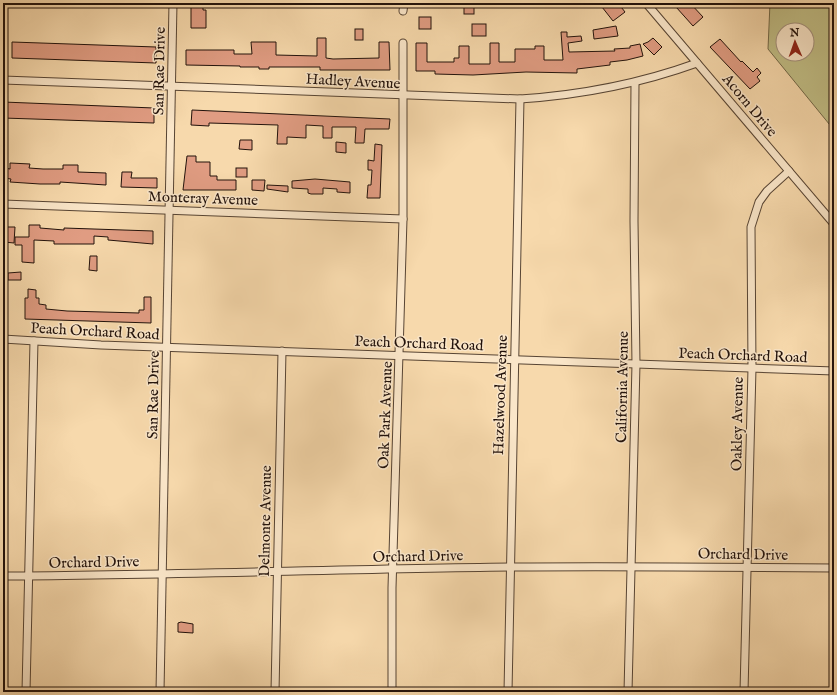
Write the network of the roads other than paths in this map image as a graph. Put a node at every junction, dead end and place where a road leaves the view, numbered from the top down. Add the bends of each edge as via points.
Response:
1 (173, 3) edge
2 (404, 3) edge
3 (646, 3) edge
4 (403, 11) dead end
5 (403, 43) dead end
6 (697, 63) junction
7 (3, 80) edge
8 (636, 83) junction
9 (171, 86) junction
10 (402, 96) junction
11 (520, 99) junction
12 (789, 171) junction
13 (3, 204) edge
14 (169, 210) junction
15 (402, 219) junction
16 (834, 224) edge
17 (3, 339) edge
18 (34, 341) junction
19 (167, 347) junction
20 (282, 351) junction
21 (400, 356) junction
22 (514, 359) junction
23 (636, 364) junction
24 (752, 368) junction
25 (834, 371) edge
26 (630, 566) junction
27 (510, 567) junction
28 (747, 567) junction
29 (834, 568) edge
30 (393, 570) junction
31 (277, 571) junction
32 (162, 575) junction
33 (3, 576) edge
34 (28, 576) junction
35 (26, 692) edge
36 (160, 692) edge
37 (275, 692) edge
38 (392, 692) edge
39 (508, 692) edge
40 (628, 692) edge
41 (744, 692) edge

1 - 9 street, San Rae Drive
2 - 4 street
3 - 6 street, Acorn Drive
5 - 10 street, Oak Park Avenue
6 - 8 street, Hadley Avenue
6 - 12 street, Acorn Drive
7 - 9 street, Hadley Avenue
8 - 11 street, Hadley Avenue via 580,93
8 - 23 street, California Avenue
9 - 10 street, Hadley Avenue
9 - 14 street, San Rae Drive
10 - 11 street, Hadley Avenue
10 - 15 street, Oak Park Avenue
11 - 22 street, Hazelwood Avenue
12 - 16 street, Acorn Drive
12 - 24 street, Oakley Avenue via 759,202 750,227
13 - 14 street, Monteray Avenue
14 - 15 street, Monteray Avenue
14 - 19 street, San Rae Drive
15 - 21 street, Oak Park Avenue
17 - 18 street, Peach Orchard Road
18 - 19 street, Peach Orchard Road
18 - 34 street
19 - 20 street, Peach Orchard Road
19 - 32 street, San Rae Drive
20 - 21 street, Peach Orchard Road
20 - 31 street, Delmonte Avenue
21 - 22 street, Peach Orchard Road
21 - 30 street, Oak Park Avenue
22 - 23 street, Peach Orchard Road
22 - 27 street, Hazelwood Avenue
23 - 24 street, Peach Orchard Road
23 - 26 street, California Avenue
24 - 25 street, Peach Orchard Road
24 - 28 street, Oakley Avenue
26 - 27 street, Orchard Drive
26 - 28 street, Orchard Drive
26 - 40 street, California Avenue
27 - 30 street, Orchard Drive
27 - 39 street, Hazelwood Avenue
28 - 29 street, Orchard Drive
28 - 41 street, Oakley Avenue
30 - 31 street, Orchard Drive
30 - 38 street, Oak Park Avenue
31 - 32 street, Orchard Drive
31 - 37 street, Delmonte Avenue
32 - 34 street, Orchard Drive
32 - 36 street, San Rae Drive
33 - 34 street, Orchard Drive
34 - 35 street

